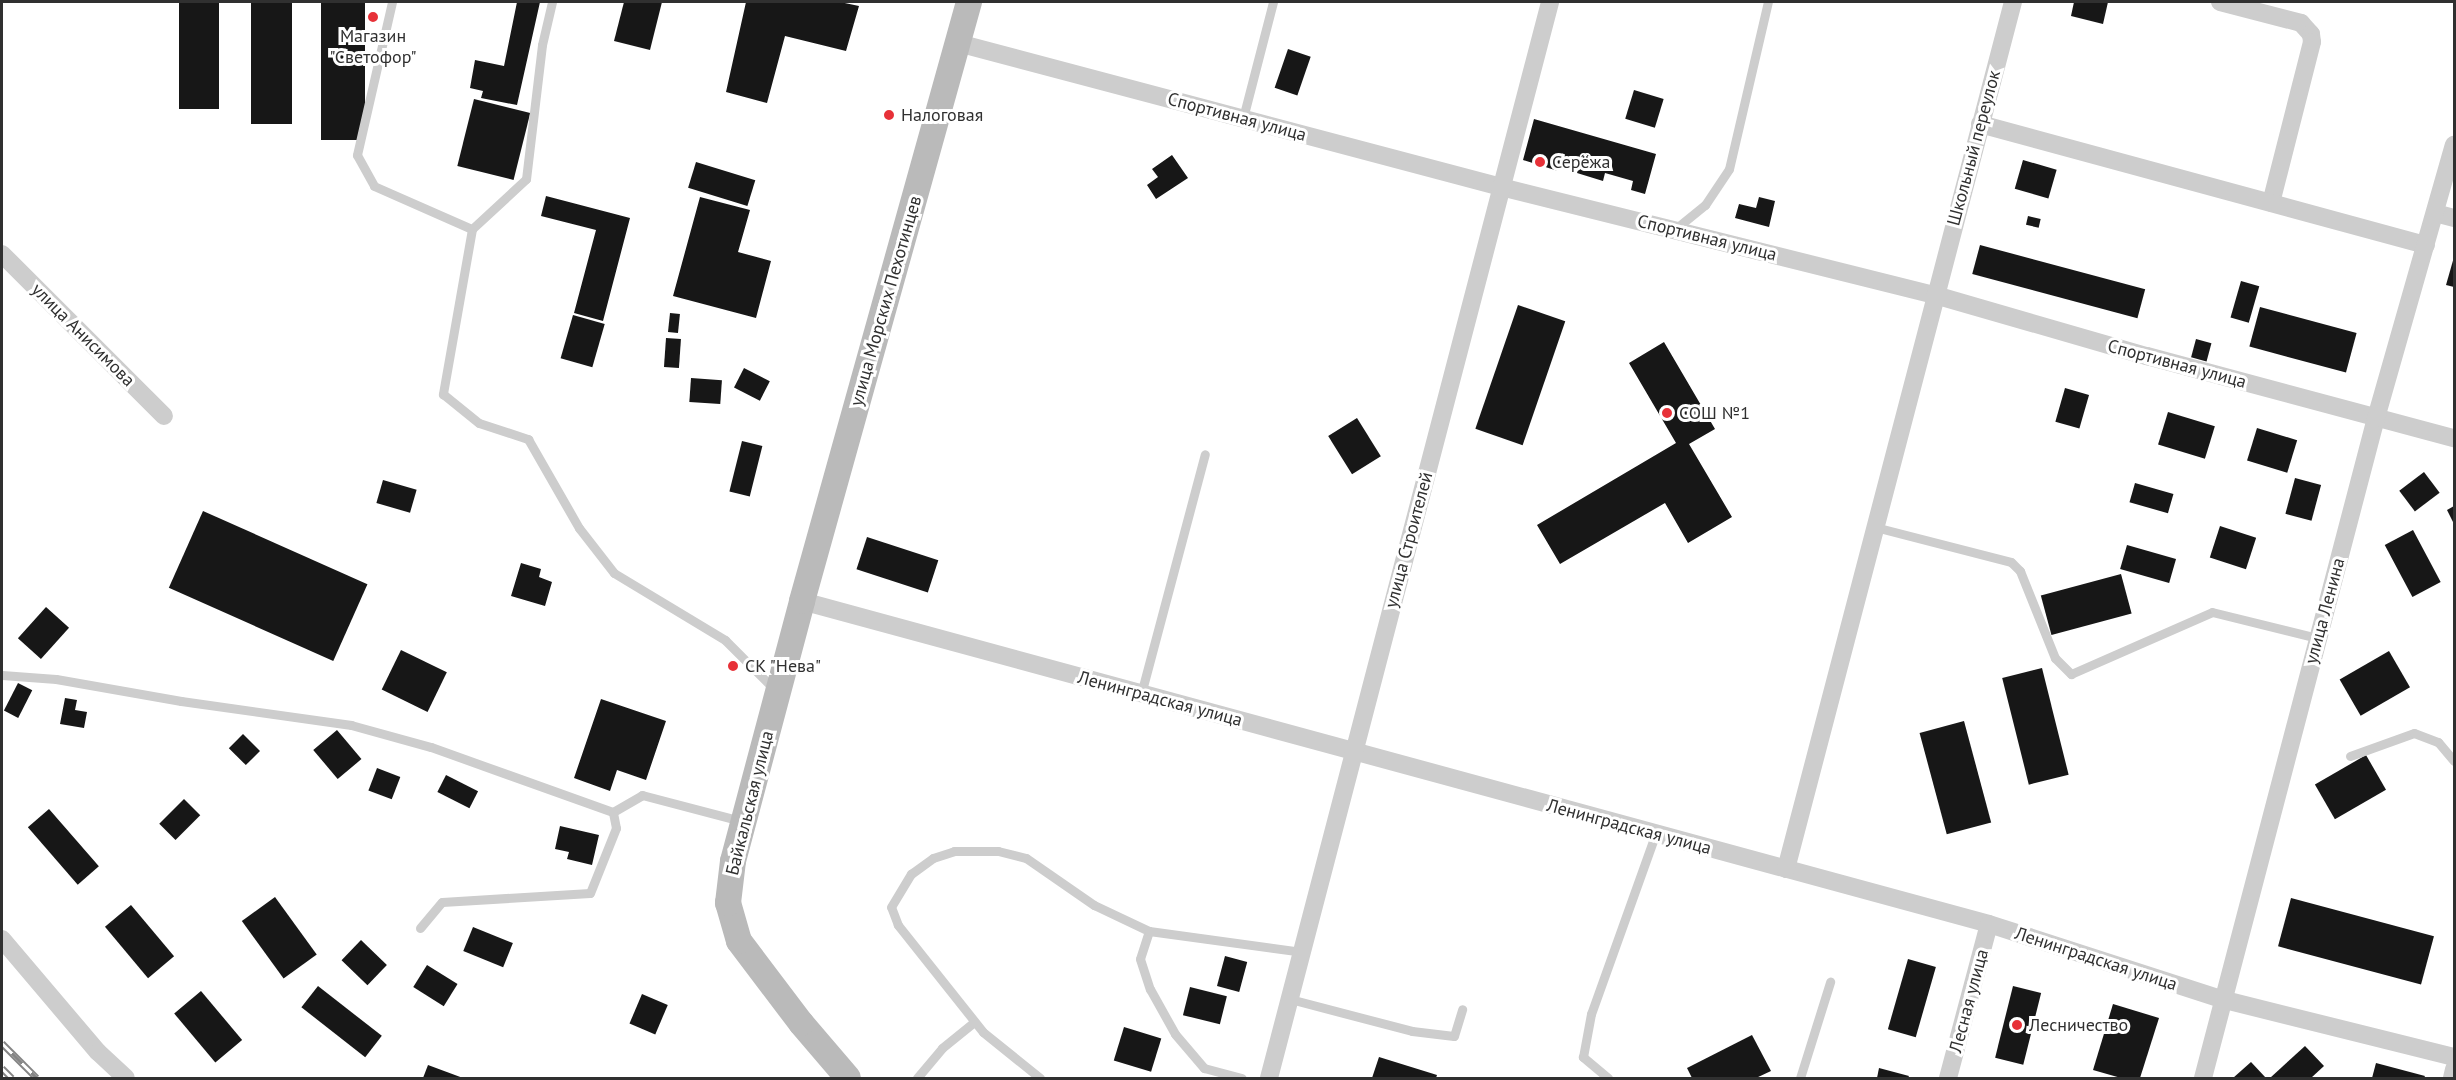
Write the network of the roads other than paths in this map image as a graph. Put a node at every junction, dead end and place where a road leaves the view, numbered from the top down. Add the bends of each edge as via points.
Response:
1 (392, 2) edge
2 (552, 2) edge
3 (969, 2) edge
4 (1273, 2) edge
5 (1550, 2) edge
6 (1768, 2) edge
7 (2013, 2) edge
8 (2220, 2) edge
9 (958, 43) junction
10 (1243, 118) junction
11 (1980, 124) junction
12 (2454, 145) edge
13 (1501, 187) junction
14 (2271, 203) junction
15 (2435, 213) junction
16 (2454, 218) edge
17 (472, 229) junction
18 (1674, 230) junction
19 (2426, 245) junction
20 (2, 254) edge
21 (1935, 295) junction
22 (164, 416) dead end
23 (2376, 418) junction
24 (2454, 438) edge
25 (1204, 454) dead end
26 (1875, 527) junction
27 (802, 601) junction
28 (2318, 638) junction
29 (2, 675) edge
30 (777, 693) junction
31 (1141, 694) junction
32 (1354, 752) junction
33 (2350, 756) dead end
34 (2454, 761) edge
35 (613, 812) junction
36 (744, 822) junction
37 (1655, 835) junction
38 (1786, 869) junction
39 (1989, 924) junction
40 (420, 928) dead end
41 (1149, 931) junction
42 (2, 939) edge
43 (1302, 952) junction
44 (1830, 982) dead end
45 (1290, 999) junction
46 (2225, 1000) junction
47 (1462, 1009) dead end
48 (974, 1022) junction
49 (2454, 1057) edge
50 (2454, 1069) edge
51 (126, 1078) edge
52 (848, 1078) edge
53 (917, 1078) edge
54 (1040, 1078) edge
55 (1242, 1078) edge
56 (1269, 1078) edge
57 (1608, 1078) edge
58 (1800, 1078) edge
59 (1948, 1078) edge
60 (2203, 1078) edge
61 (2452, 1078) edge

1 - 17 lane via 357,155 374,186
2 - 17 lane via 542,45 526,179
3 - 9 street, улица Морских Пехотинцев
4 - 10 lane
5 - 13 street, улица Строителей
6 - 18 lane via 1729,169 1705,205
7 - 11 street, Школьный переулок
8 - 14 street via 2301,23 2311,34
9 - 10 street, Спортивная улица
9 - 27 street, улица Морских Пехотинцев
10 - 13 street, Спортивная улица
11 - 14 street
11 - 21 street, Школьный переулок
12 - 15 street, улица Ленина
13 - 18 street, Спортивная улица
13 - 32 street, улица Строителей
14 - 19 street
15 - 16 street
15 - 19 street, улица Ленина
17 - 30 lane via 443,394 479,423 528,439 579,528 614,573 725,640
18 - 21 street, Спортивная улица
19 - 23 street, улица Ленина
20 - 22 street, улица Анисимова
21 - 23 street, Спортивная улица
21 - 26 street, Школьный переулок
23 - 24 street, Спортивная улица
23 - 28 street, улица Ленина
25 - 31 lane
26 - 28 lane via 2011,562 2020,571 2055,658 2071,674 2212,612
26 - 38 street, Школьный переулок
27 - 30 street, Байкальская улица
27 - 31 street, Ленинградская улица
28 - 46 street, улица Ленина
29 - 35 lane via 56,679 351,725 431,747
30 - 36 street, Байкальская улица
31 - 32 street, Ленинградская улица
32 - 37 street, Ленинградская улица
32 - 43 street, улица Строителей
33 - 34 lane via 2414,734 2438,742
35 - 36 lane via 642,795
35 - 40 lane via 616,828 590,893 442,902
36 - 52 street, Байкальская улица via 733,861 728,903 739,940
37 - 38 street, Ленинградская улица
37 - 57 lane via 1592,1014 1585,1046 1583,1057
38 - 39 street, Ленинградская улица
39 - 46 street, Ленинградская улица
39 - 59 street, Лесная улица
41 - 43 lane
41 - 48 lane via 1094,905 1026,858 987,851 954,851 933,858 911,874 891,907 898,925
41 - 55 lane via 1140,959 1150,989 1175,1034 1204,1068
42 - 51 street via 98,1052
43 - 45 street, улица Строителей
44 - 58 lane
45 - 47 lane via 1412,1031 1454,1036
45 - 56 street, улица Строителей
46 - 49 street, Ленинградская улица
46 - 60 street, улица Ленина
48 - 53 lane via 942,1048
48 - 54 lane
50 - 61 street

